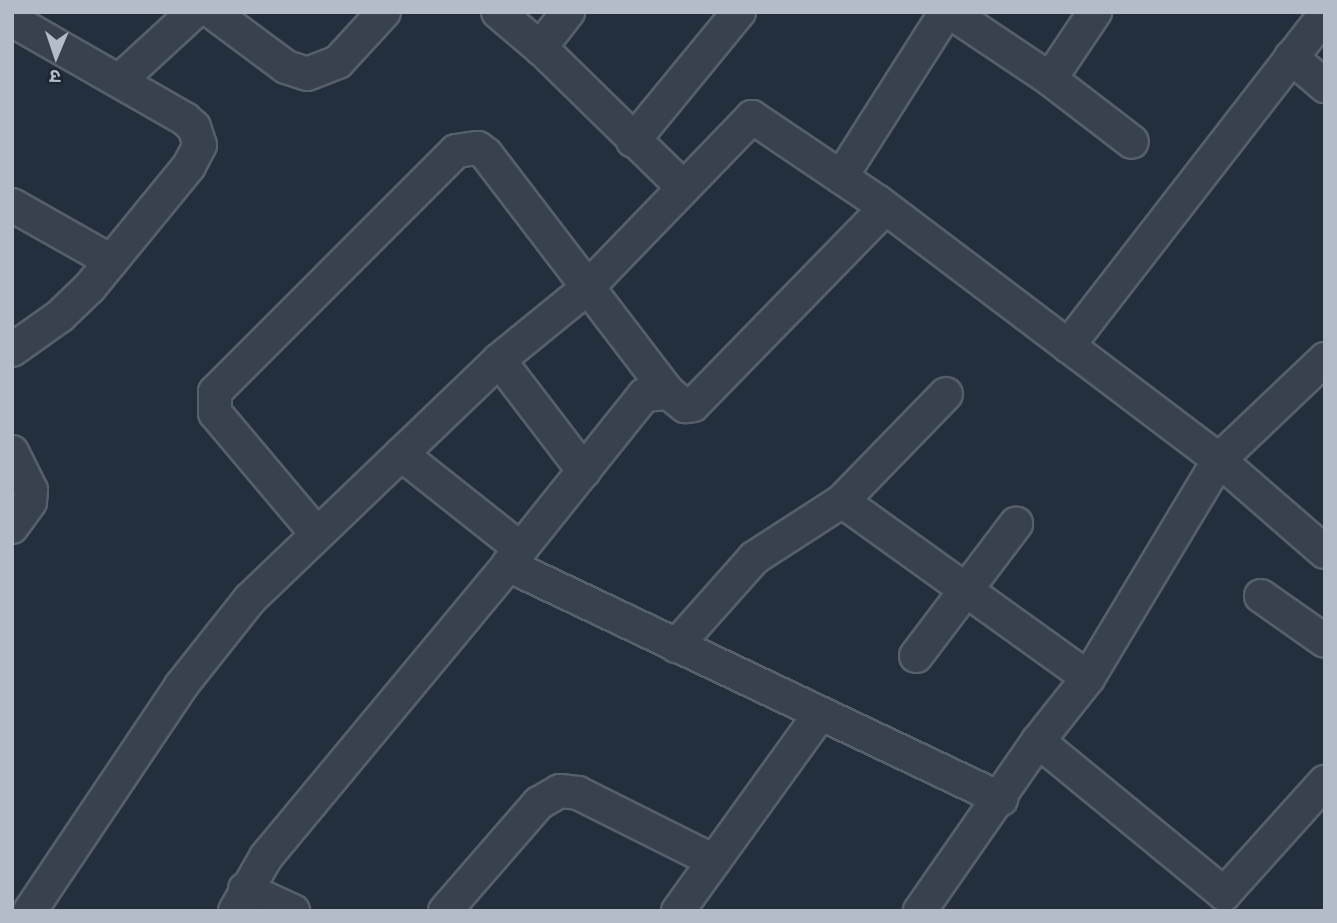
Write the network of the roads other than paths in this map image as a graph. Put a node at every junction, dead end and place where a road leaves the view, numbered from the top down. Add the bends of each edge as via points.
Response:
1 (194, 12) edge
2 (212, 12) edge
3 (384, 12) edge
4 (498, 12) edge
5 (568, 12) edge
6 (739, 12) edge
7 (948, 12) edge
8 (1095, 12) edge
9 (1325, 15) edge
10 (12, 20) edge
11 (540, 48) junction
12 (1291, 57) junction
13 (1050, 79) junction
14 (120, 80) junction
15 (1325, 86) edge
16 (634, 141) junction
17 (1132, 142) dead end
18 (841, 177) junction
19 (683, 187) junction
20 (12, 205) edge
21 (885, 208) junction
22 (111, 261) junction
23 (586, 289) junction
24 (1068, 346) junction
25 (12, 350) edge
26 (1325, 359) edge
27 (499, 360) junction
28 (669, 393) junction
29 (946, 394) dead end
30 (12, 452) edge
31 (401, 454) junction
32 (1219, 460) junction
33 (584, 471) junction
34 (842, 501) junction
35 (1016, 524) dead end
36 (12, 527) edge
37 (317, 534) junction
38 (1325, 552) edge
39 (515, 557) junction
40 (965, 590) junction
41 (1261, 596) dead end
42 (1325, 641) edge
43 (676, 646) junction
44 (916, 656) dead end
45 (1088, 678) junction
46 (820, 714) junction
47 (1038, 741) junction
48 (1325, 782) edge
49 (1001, 799) junction
50 (714, 861) junction
51 (240, 900) edge
52 (1228, 902) edge
53 (930, 907) edge
54 (30, 911) edge
55 (293, 911) edge
56 (445, 911) edge
57 (678, 911) edge

1 - 14 street
2 - 3 street via 286,67 307,74 338,62
4 - 11 street
5 - 11 street
6 - 16 street
7 - 13 street
7 - 18 street
8 - 13 street
9 - 12 street
10 - 14 street
11 - 16 street
12 - 15 street
12 - 24 street
13 - 17 street
14 - 22 street via 185,119 194,127 200,145 189,166
16 - 19 street
18 - 19 street via 752,117
18 - 21 street
19 - 23 street
20 - 22 street
21 - 24 street
21 - 28 street via 700,400 685,406
22 - 25 street via 60,316
23 - 27 street
23 - 28 street
23 - 37 street via 486,154 468,147 446,159 215,392 215,414
24 - 32 street
26 - 32 street
27 - 31 street
27 - 33 street
28 - 33 street via 644,395
29 - 34 street
30 - 36 street via 32,490 30,502
31 - 37 street
31 - 39 street
32 - 38 street
32 - 45 street
33 - 39 street
34 - 40 street
34 - 43 street via 754,558
35 - 40 street
37 - 54 street via 214,640
39 - 43 street
39 - 51 street via 266,857
40 - 44 street
40 - 45 street
41 - 42 street
43 - 46 street
45 - 47 street
46 - 49 street
46 - 50 street
47 - 49 street
47 - 52 street
48 - 52 street
49 - 53 street
50 - 56 street via 578,793 560,791 539,803
50 - 57 street
51 - 55 street

